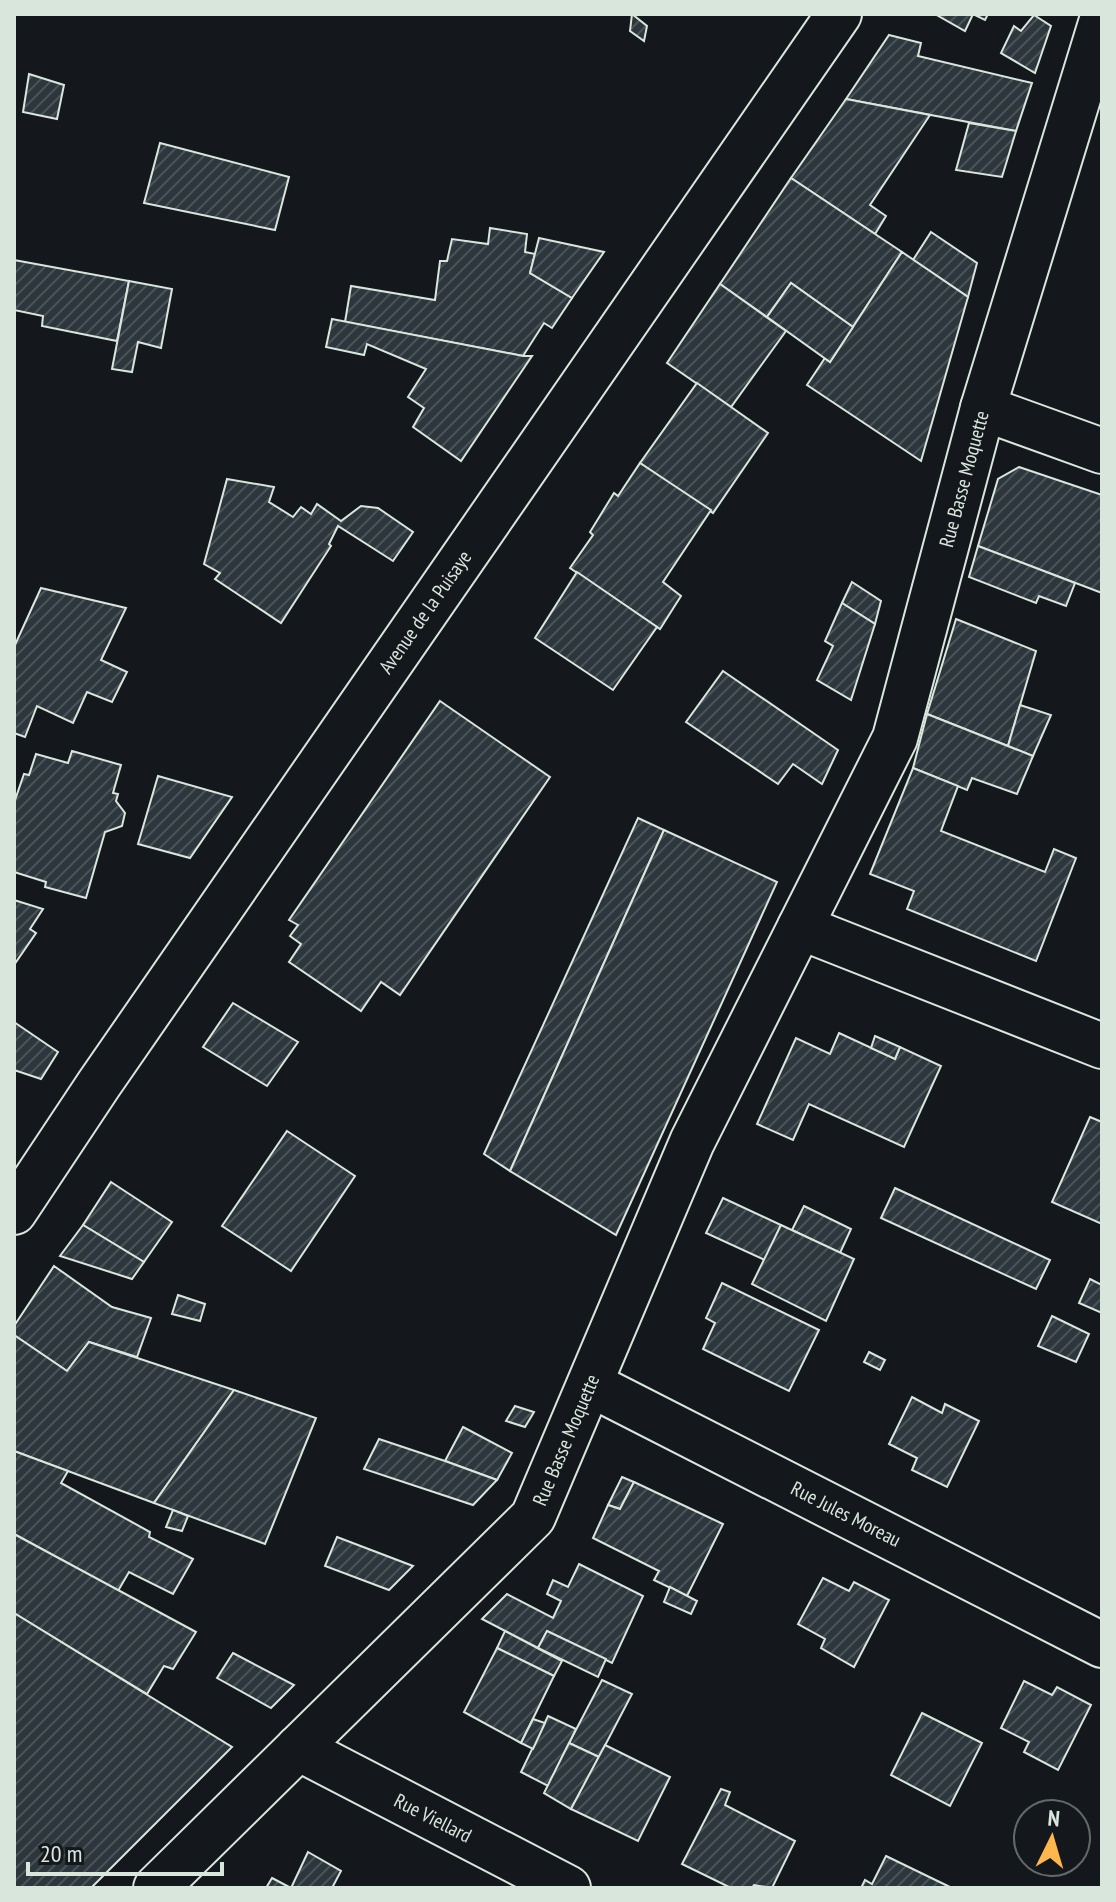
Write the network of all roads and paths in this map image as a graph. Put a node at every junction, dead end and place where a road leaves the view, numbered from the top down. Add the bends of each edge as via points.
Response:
1 (839, 14) edge
2 (1102, 20) edge
3 (983, 408) junction
4 (1102, 451) edge
5 (800, 927) junction
6 (1102, 1046) edge
7 (14, 1212) edge
8 (590, 1384) junction
9 (1102, 1645) edge
10 (298, 1748) junction
11 (156, 1888) edge
12 (568, 1888) edge

1 - 7 street, Avenue de la Puisaye
2 - 3 street, Rue Basse Moquette
3 - 4 street
3 - 5 street, Rue Basse Moquette via 895,738
5 - 6 street
5 - 8 street, Rue Basse Moquette via 692,1142
8 - 9 street, Rue Jules Moreau
8 - 10 street, Rue Basse Moquette via 533,1517
10 - 11 street, Rue Basse Moquette
10 - 12 street, Rue Viellard

